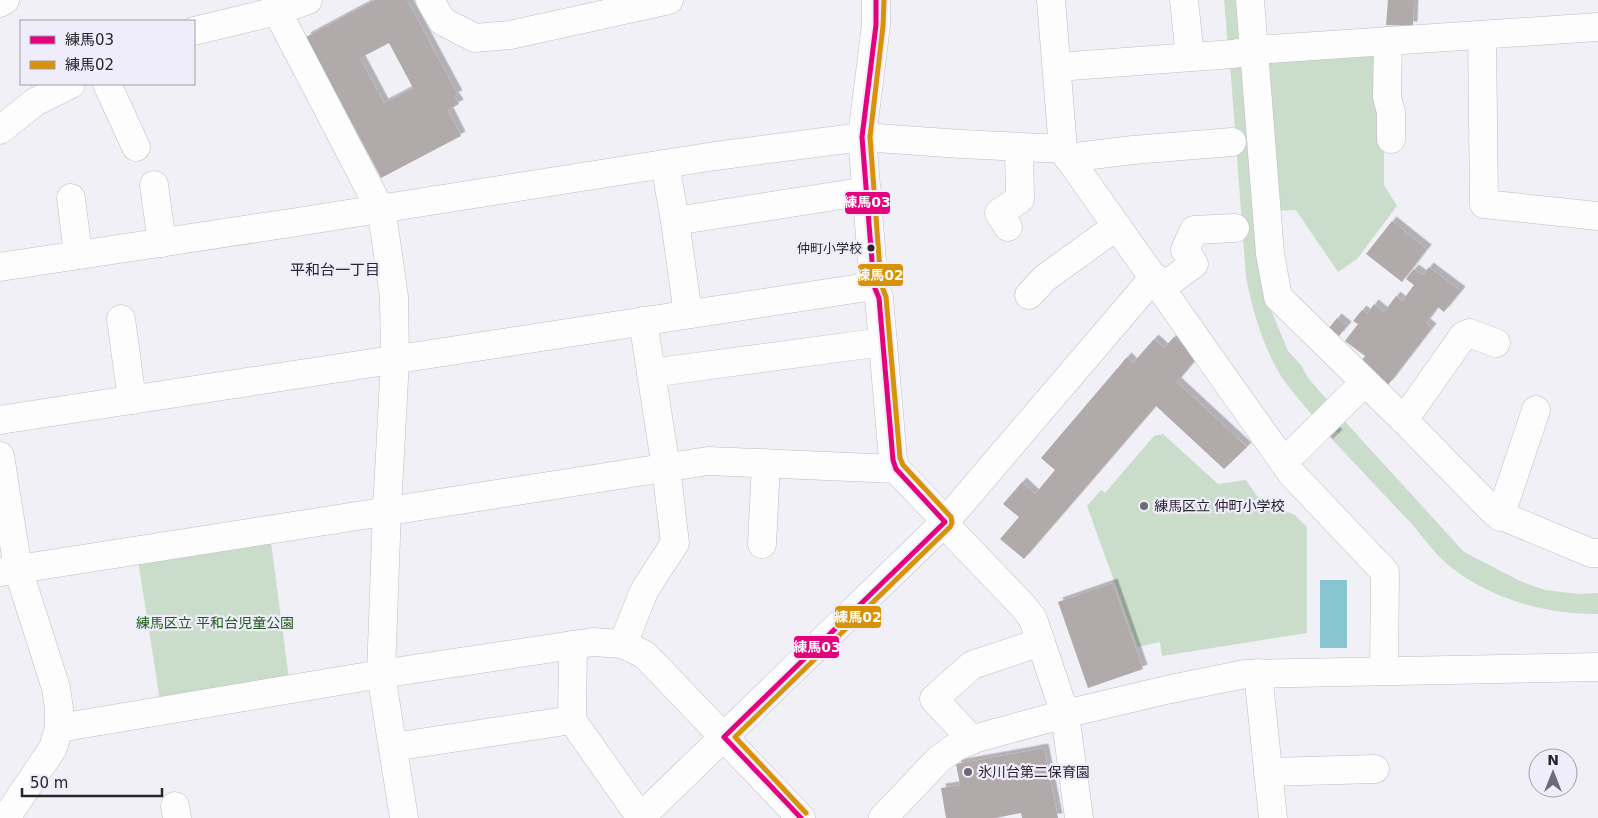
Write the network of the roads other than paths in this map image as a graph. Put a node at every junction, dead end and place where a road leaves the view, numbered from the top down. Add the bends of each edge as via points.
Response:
1 (5, 0) edge
2 (308, 0) edge
3 (430, 0) edge
4 (668, 0) edge
5 (876, 0) edge
6 (1051, 0) edge
7 (1184, 0) edge
8 (1250, 0) edge
9 (0, 3) edge
10 (276, 5) edge
11 (1598, 27) edge
12 (195, 31) edge
13 (1482, 35) junction
14 (1388, 41) junction
15 (1254, 50) junction
16 (1190, 57) junction
17 (1057, 67) junction
18 (69, 85) edge
19 (107, 85) edge
20 (0, 130) edge
21 (862, 136) junction
22 (1391, 139) dead end
23 (1232, 142) dead end
24 (136, 147) dead end
25 (1019, 148) junction
26 (1065, 153) junction
27 (666, 164) junction
28 (154, 185) dead end
29 (867, 191) junction
30 (71, 198) dead end
31 (380, 209) junction
32 (1598, 216) edge
33 (675, 221) junction
34 (1117, 226) junction
35 (1008, 227) dead end
36 (1235, 228) dead end
37 (162, 243) junction
38 (78, 256) junction
39 (0, 267) edge
40 (1157, 283) junction
41 (874, 286) junction
42 (1029, 295) dead end
43 (688, 314) junction
44 (122, 319) dead end
45 (643, 321) junction
46 (883, 342) junction
47 (1496, 343) dead end
48 (395, 360) junction
49 (651, 373) junction
50 (1365, 382) junction
51 (132, 400) junction
52 (1536, 410) dead end
53 (0, 420) edge
54 (1404, 420) junction
55 (0, 456) edge
56 (1284, 462) junction
57 (766, 463) junction
58 (666, 468) junction
59 (896, 469) junction
60 (387, 510) junction
61 (1500, 517) junction
62 (945, 522) junction
63 (762, 544) dead end
64 (1598, 553) edge
65 (9, 570) edge
66 (1041, 642) junction
67 (573, 644) junction
68 (623, 644) junction
69 (1598, 667) edge
70 (1384, 670) junction
71 (1258, 673) junction
72 (381, 674) junction
73 (1065, 714) junction
74 (572, 720) junction
75 (59, 728) junction
76 (724, 737) junction
77 (972, 740) junction
78 (393, 747) junction
79 (1375, 769) dead end
80 (1268, 772) junction
81 (0, 814) edge
82 (6, 818) edge
83 (404, 818) edge
84 (641, 818) edge
85 (801, 818) edge
86 (883, 818) edge
87 (1079, 818) edge
88 (1274, 818) edge

1 - 9 street
2 - 10 street
3 - 4 street via 442,21 475,38 510,34
5 - 21 street
6 - 17 street
7 - 16 street
8 - 15 street
10 - 12 street
10 - 31 street
11 - 13 street
13 - 14 street
13 - 32 street via 1484,204
14 - 15 street
14 - 22 street via 1387,97 1391,112
15 - 16 street
15 - 50 street via 1270,254 1278,297
16 - 17 street
17 - 26 street
18 - 20 street via 35,102
19 - 24 street
21 - 25 street
21 - 27 street
21 - 29 street
23 - 26 street
25 - 26 street
25 - 35 street via 1020,199 999,213
26 - 34 street
27 - 31 street
27 - 33 street
28 - 37 street
29 - 33 street
29 - 41 street
30 - 38 street
31 - 37 street
31 - 48 street via 394,297
33 - 43 street
34 - 40 street
34 - 42 street via 1045,278
36 - 40 street via 1194,230 1185,250 1194,264
37 - 38 street
38 - 39 street
40 - 56 street
40 - 62 street
41 - 43 street
41 - 46 street via 879,298
43 - 45 street
44 - 51 street
45 - 48 street
45 - 49 street
46 - 49 street
46 - 59 street
47 - 54 street via 1469,333 1463,336
48 - 51 street
48 - 60 street
49 - 58 street
50 - 54 street
50 - 56 street
51 - 53 street
52 - 61 street
54 - 61 street
55 - 65 street
56 - 70 street via 1385,572
57 - 58 street via 708,461
57 - 59 street
57 - 63 street
58 - 60 street
58 - 68 street via 675,543 644,592
59 - 62 street
60 - 65 street
60 - 72 street
61 - 64 street
62 - 66 street via 1023,606 1033,619
62 - 76 street
65 - 75 street via 56,688
66 - 73 street
66 - 77 street via 972,666 934,700
67 - 68 street
67 - 72 street
67 - 74 street
68 - 76 street via 645,655
69 - 70 street
70 - 71 street
71 - 73 street via 1175,688
71 - 80 street
72 - 75 street
72 - 78 street
73 - 77 street
73 - 87 street
74 - 78 street
74 - 84 street
75 - 82 street via 52,748
76 - 84 street
76 - 85 street
77 - 86 street via 939,759
78 - 83 street
79 - 80 street
80 - 88 street
81 - 82 street

